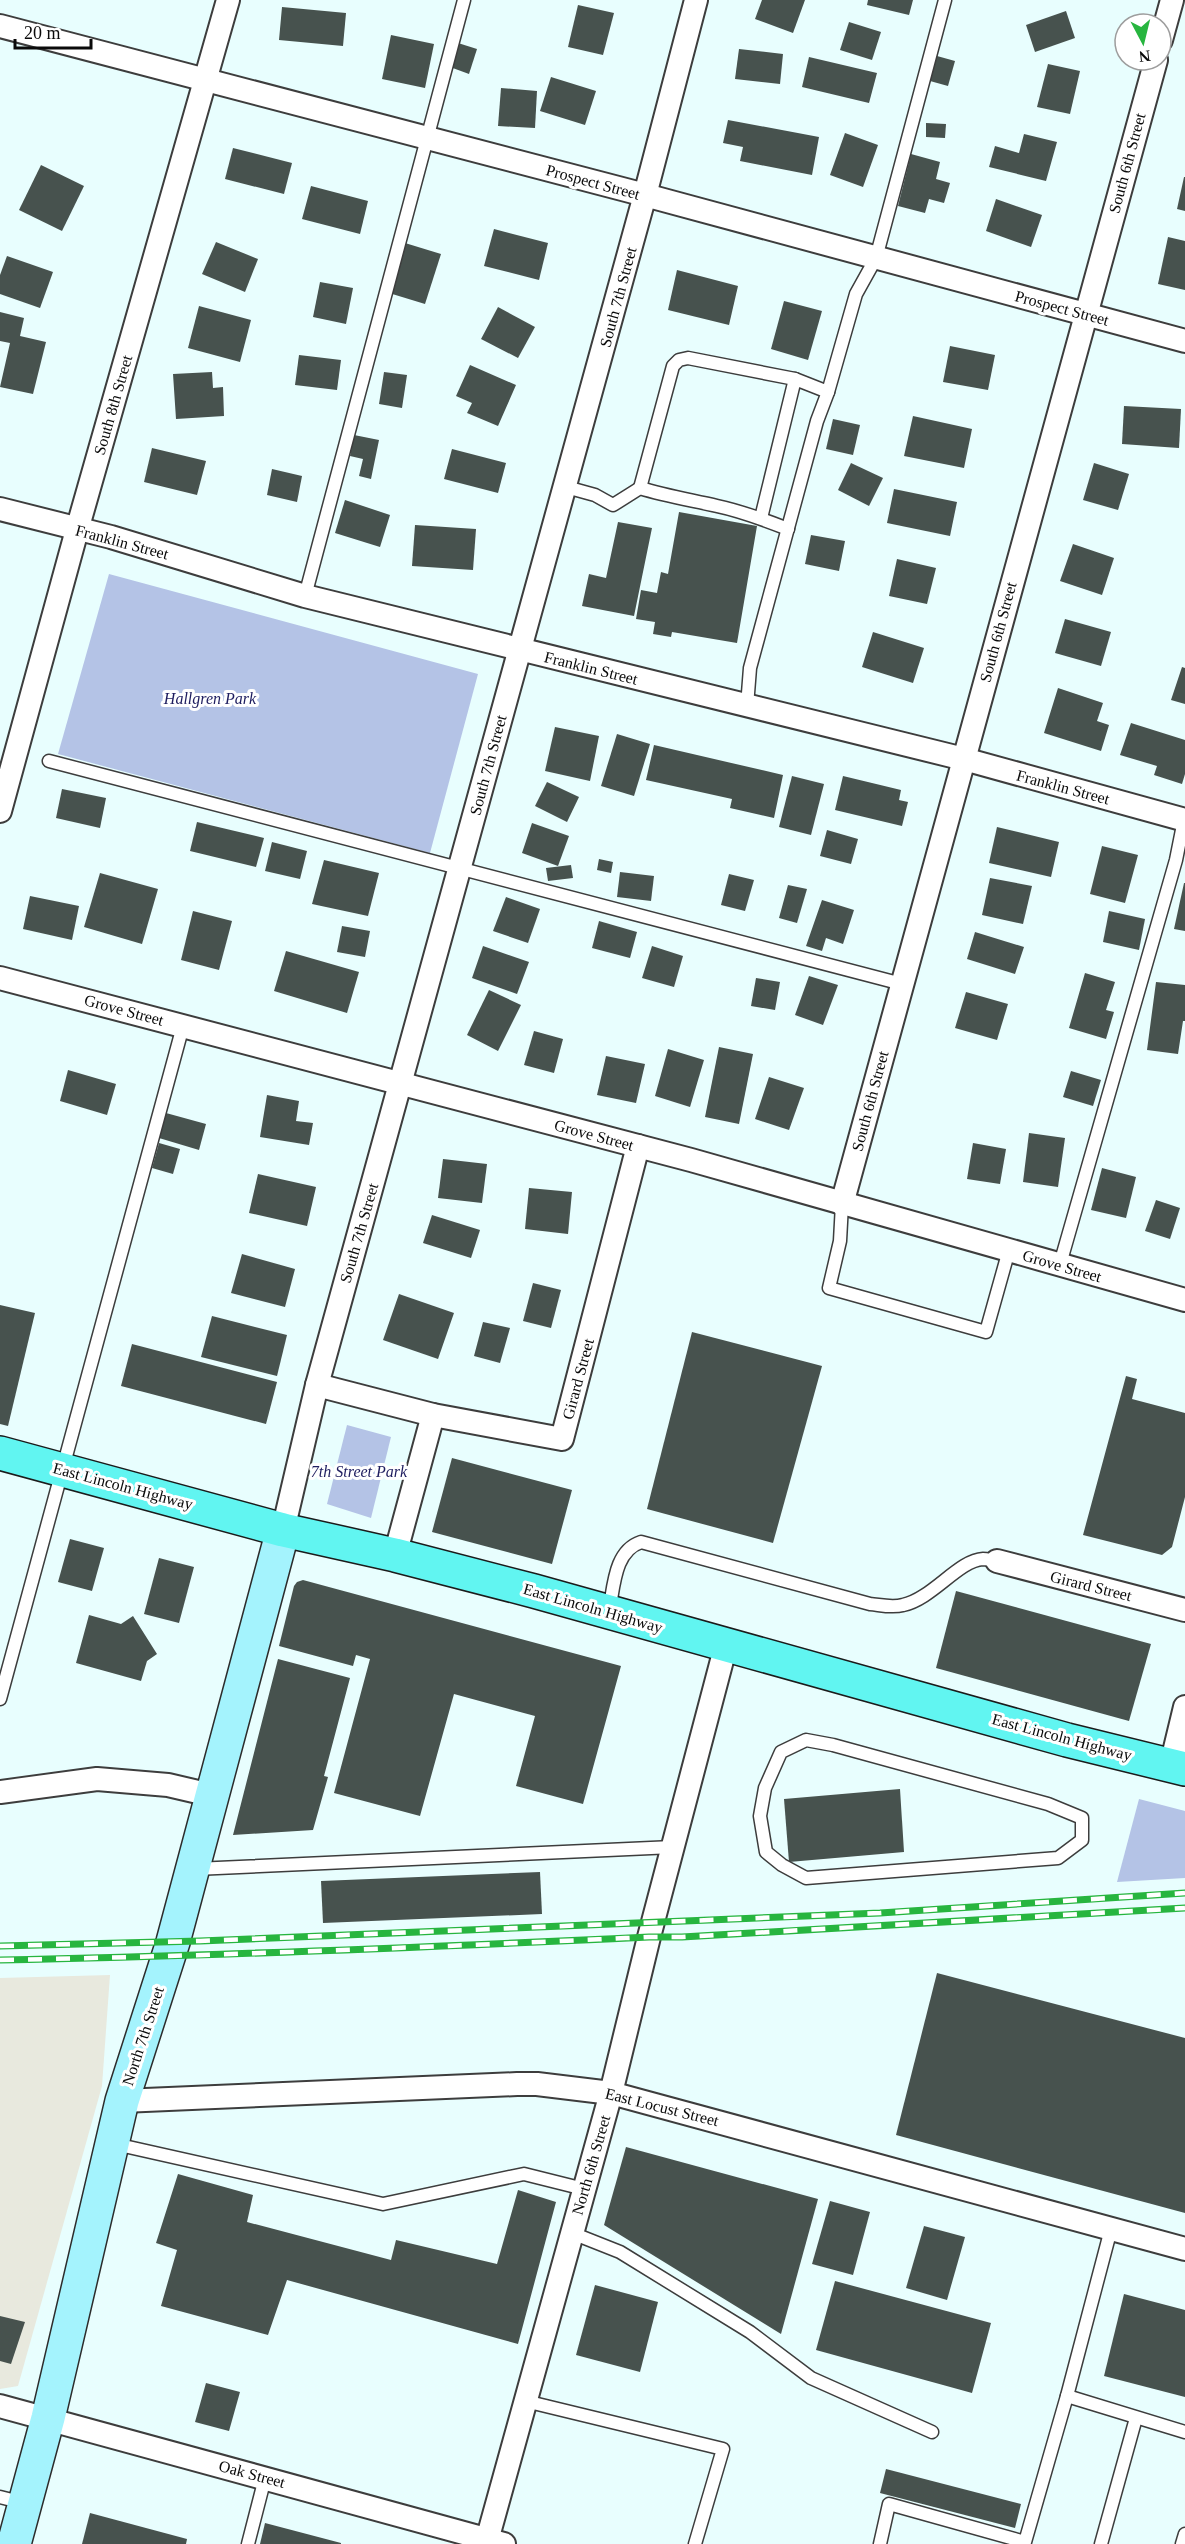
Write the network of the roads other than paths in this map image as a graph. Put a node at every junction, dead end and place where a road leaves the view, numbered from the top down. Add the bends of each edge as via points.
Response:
1 (228, 0) edge
2 (464, 0) edge
3 (696, 0) edge
4 (945, 0) edge
5 (0, 26) edge
6 (1153, 72) edge
7 (207, 82) junction
8 (427, 139) junction
9 (645, 195) junction
10 (876, 258) junction
11 (1086, 315) junction
12 (1185, 341) edge
13 (795, 379) junction
14 (828, 392) junction
15 (566, 487) junction
16 (640, 488) junction
17 (0, 509) edge
18 (761, 518) junction
19 (788, 529) junction
20 (77, 530) junction
21 (304, 596) junction
22 (518, 651) junction
23 (747, 706) junction
24 (964, 759) junction
25 (49, 761) dead end
26 (0, 811) edge
27 (1184, 818) edge
28 (461, 868) junction
29 (0, 978) edge
30 (902, 984) junction
31 (183, 1026) junction
32 (402, 1084) junction
33 (639, 1146) junction
34 (842, 1204) junction
35 (1009, 1250) junction
36 (1060, 1264) junction
37 (1185, 1300) edge
38 (317, 1385) junction
39 (433, 1415) junction
40 (0, 1453) edge
41 (62, 1469) junction
42 (283, 1530) junction
43 (395, 1555) junction
44 (997, 1561) joint
45 (1185, 1610) edge
46 (609, 1612) junction
47 (726, 1645) junction
48 (0, 1699) edge
49 (1185, 1707) edge
50 (833, 1745) joint
51 (1178, 1767) edge
52 (0, 1792) edge
53 (212, 1795) junction
54 (673, 1847) junction
55 (192, 1869) junction
56 (611, 2093) junction
57 (122, 2101) junction
58 (112, 2143) junction
59 (584, 2189) junction
60 (1111, 2229) junction
61 (572, 2233) junction
62 (1185, 2249) edge
63 (1067, 2396) junction
64 (525, 2401) junction
65 (0, 2406) edge
66 (48, 2418) junction
67 (1137, 2418) junction
68 (932, 2432) dead end
69 (1185, 2432) edge
70 (265, 2478) junction
71 (13, 2500) edge
72 (1185, 2534) edge
73 (492, 2542) edge
74 (1025, 2543) edge
75 (14, 2544) edge
76 (248, 2544) edge
77 (694, 2544) edge
78 (880, 2544) edge
79 (1101, 2544) edge
80 (1182, 2544) edge

1 - 7 street, South 8th Street
2 - 8 lane
3 - 9 street, South 7th Street
4 - 10 lane
5 - 7 street, Prospect Street
6 - 11 street, South 6th Street
7 - 8 street, Prospect Street
7 - 20 street, South 8th Street
8 - 9 street, Prospect Street
8 - 21 lane
9 - 10 street, Prospect Street
9 - 15 street, South 7th Street
10 - 11 street, Prospect Street
10 - 14 lane via 856,294
11 - 12 street, Prospect Street
11 - 24 street, South 6th Street
13 - 14 lane
13 - 16 lane via 688,358 679,360 673,366
13 - 18 lane
14 - 19 lane
15 - 16 lane via 613,505
15 - 22 street, South 7th Street
16 - 18 lane
17 - 20 street, Franklin Street
18 - 19 lane
19 - 23 lane via 750,668
20 - 21 street, Franklin Street
20 - 26 street, South 8th Street
21 - 22 street, Franklin Street
22 - 23 street, Franklin Street
22 - 28 street, South 7th Street
23 - 24 street, Franklin Street
24 - 27 street, Franklin Street
24 - 30 street, South 6th Street
25 - 28 lane
27 - 36 lane via 1176,860
28 - 30 lane
28 - 32 street, South 7th Street
29 - 31 street, Grove Street
30 - 34 street, South 6th Street
31 - 32 street, Grove Street
31 - 41 lane
32 - 33 street, Grove Street
32 - 38 street, South 7th Street
33 - 34 street, Grove Street
33 - 39 street, Girard Street via 562,1439
34 - 35 street, Grove Street
34 - 35 lane via 840,1241 829,1288 975,1329 986,1332
35 - 36 street, Grove Street
36 - 37 street, Grove Street
38 - 39 street, Girard Street
38 - 42 street, South 7th Street
39 - 43 street
40 - 41 main road, East Lincoln Highway
41 - 42 main road, East Lincoln Highway
41 - 48 lane
42 - 43 main road, East Lincoln Highway
42 - 53 street, North 7th Street
43 - 46 main road, East Lincoln Highway
44 - 45 street, Girard Street
44 - 46 lane via 969,1563 926,1596 889,1606 640,1542 630,1546 620,1559
46 - 47 main road, East Lincoln Highway
47 - 51 main road, East Lincoln Highway
47 - 54 street, North 6th Street
49 - 51 street
50 - 50 lane via 806,1740 781,1752 765,1788 760,1816 766,1852 806,1878 1058,1858 1082,1840 1082,1818 1048,1804
52 - 53 street via 97,1779 168,1785
53 - 55 street, North 7th Street
54 - 55 lane
54 - 56 street, North 6th Street
55 - 57 street, North 7th Street
56 - 57 street, East Locust Street via 517,2084
56 - 59 street, North 6th Street
56 - 60 street, East Locust Street
57 - 58 street, North 7th Street
58 - 59 lane via 383,2204 524,2174
58 - 66 street, North 7th Street
59 - 61 street, North 6th Street
60 - 62 street, East Locust Street
60 - 63 lane
61 - 64 street, North 6th Street
61 - 68 lane via 621,2252 750,2332 811,2378
63 - 67 lane
63 - 74 lane
64 - 73 street, North 6th Street
64 - 77 lane via 723,2449
65 - 66 street, Oak Street
66 - 70 street, Oak Street
66 - 71 street, North 7th Street
67 - 69 lane
67 - 79 lane
70 - 73 street, Oak Street
70 - 76 lane
71 - 75 street, North 7th Street
72 - 80 lane
74 - 78 lane via 889,2504

